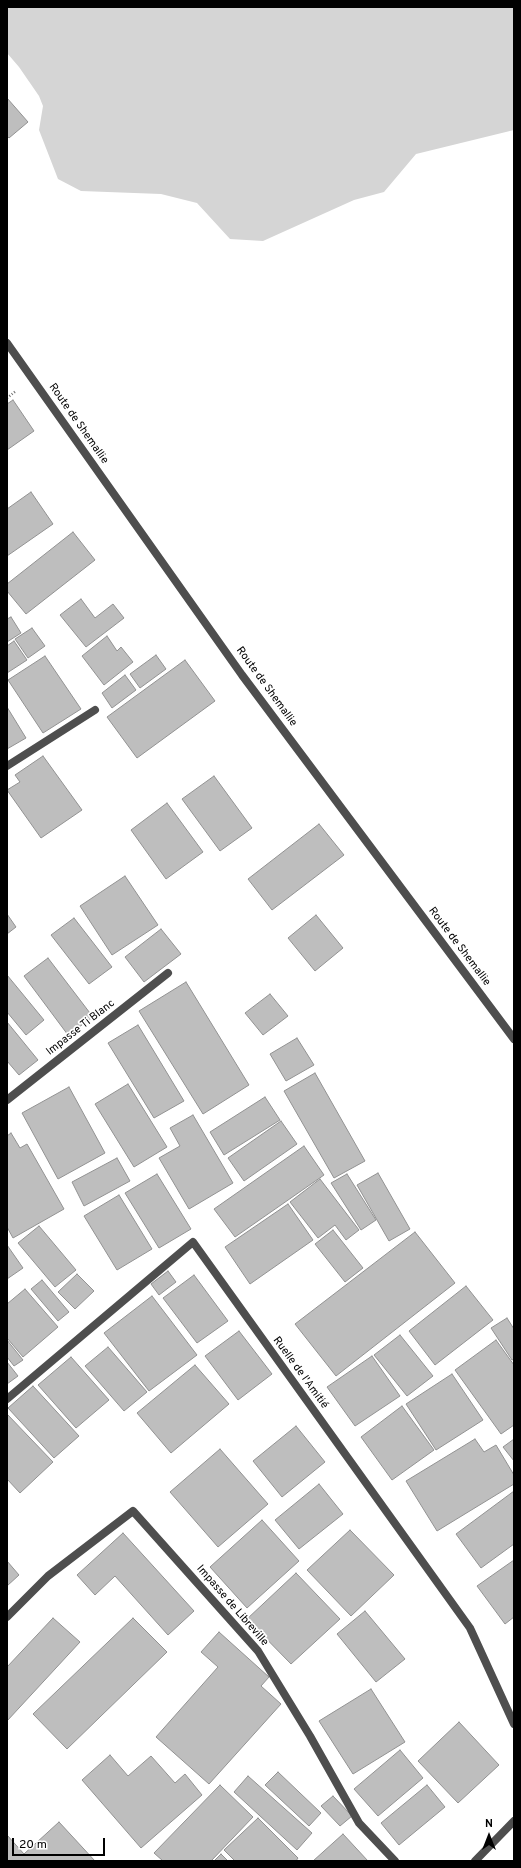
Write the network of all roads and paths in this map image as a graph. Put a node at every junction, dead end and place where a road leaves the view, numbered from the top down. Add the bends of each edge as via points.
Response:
1 (7, 343) edge
2 (95, 710) dead end
3 (7, 766) edge
4 (168, 973) dead end
5 (514, 1039) edge
6 (7, 1100) edge
7 (7, 1399) edge
8 (7, 1617) edge
9 (514, 1724) edge
10 (514, 1821) edge
11 (395, 1861) edge
12 (475, 1861) edge

1 - 5 street, Route de Shemallie via 242,675
2 - 3 street
4 - 6 street, Impasse Ti Blanc
7 - 9 street, Ruelle de l'Amitié via 193,1242 470,1628
8 - 11 street, Impasse de Libreville via 48,1576 133,1511 258,1650 359,1823
10 - 12 street

